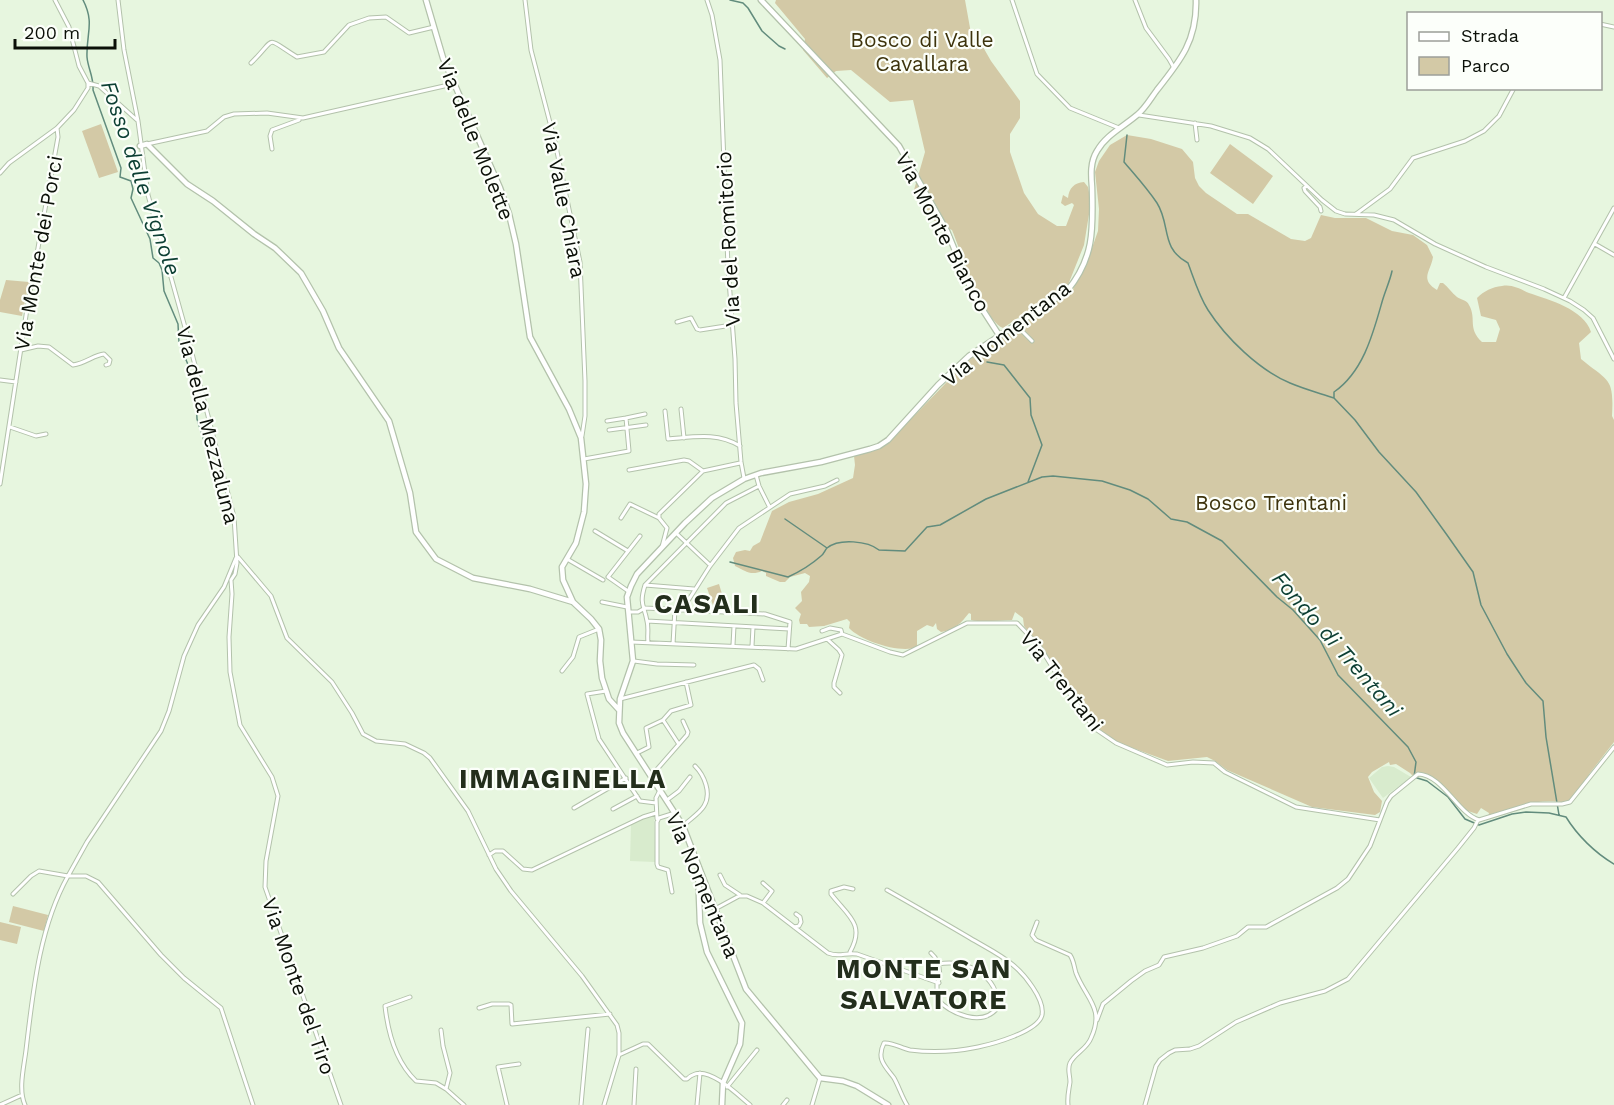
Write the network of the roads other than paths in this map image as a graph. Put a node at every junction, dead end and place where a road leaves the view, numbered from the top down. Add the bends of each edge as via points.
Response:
1 (55, 0) edge
2 (118, 0) edge
3 (426, 0) edge
4 (525, 0) edge
5 (707, 0) edge
6 (761, 0) edge
7 (1012, 0) edge
8 (1135, 0) edge
9 (1196, 0) edge
10 (434, 27) junction
11 (251, 63) dead end
12 (1174, 69) junction
13 (88, 84) junction
14 (453, 84) junction
15 (1513, 90) edge
16 (1138, 114) junction
17 (306, 118) junction
18 (138, 121) junction
19 (1195, 123) junction
20 (57, 128) junction
21 (1119, 128) junction
22 (1197, 140) dead end
23 (147, 144) junction
24 (141, 148) junction
25 (272, 149) dead end
26 (0, 172) edge
27 (1307, 186) junction
28 (1614, 208) edge
29 (1321, 211) dead end
30 (1354, 214) junction
31 (1595, 244) junction
32 (1614, 255) edge
33 (1564, 298) junction
34 (677, 322) dead end
35 (732, 325) junction
36 (1015, 325) junction
37 (999, 335) junction
38 (1032, 341) dead end
39 (21, 350) junction
40 (1614, 359) edge
41 (106, 365) dead end
42 (0, 380) edge
43 (16, 382) junction
44 (681, 409) dead end
45 (665, 411) dead end
46 (645, 414) dead end
47 (626, 418) junction
48 (607, 422) dead end
49 (646, 425) dead end
50 (10, 427) junction
51 (628, 427) junction
52 (609, 430) dead end
53 (45, 434) dead end
54 (581, 438) junction
55 (684, 438) junction
56 (740, 446) junction
57 (584, 459) junction
58 (741, 462) junction
59 (2, 464) edge
60 (629, 470) dead end
61 (704, 471) junction
62 (756, 475) junction
63 (744, 479) junction
64 (837, 480) dead end
65 (0, 484) edge
66 (759, 486) junction
67 (769, 506) junction
68 (621, 518) dead end
69 (659, 518) junction
70 (595, 531) dead end
71 (676, 533) junction
72 (640, 536) dead end
73 (686, 543) junction
74 (661, 550) junction
75 (628, 551) junction
76 (237, 556) junction
77 (567, 559) junction
78 (710, 565) junction
79 (603, 580) dead end
80 (645, 585) junction
81 (694, 589) junction
82 (629, 592) junction
83 (573, 602) junction
84 (602, 602) dead end
85 (627, 610) junction
86 (642, 610) junction
87 (677, 610) junction
88 (647, 621) junction
89 (674, 622) junction
90 (734, 626) junction
91 (753, 627) junction
92 (599, 629) junction
93 (789, 629) junction
94 (822, 632) dead end
95 (842, 634) junction
96 (826, 638) junction
97 (631, 642) junction
98 (648, 642) junction
99 (674, 644) junction
100 (733, 645) junction
101 (752, 646) junction
102 (788, 649) junction
103 (633, 661) junction
104 (694, 665) dead end
105 (562, 671) dead end
106 (763, 680) dead end
107 (686, 682) junction
108 (606, 691) junction
109 (840, 693) dead end
110 (620, 699) junction
111 (619, 711) junction
112 (663, 720) junction
113 (682, 721) dead end
114 (678, 743) junction
115 (1614, 747) edge
116 (635, 753) junction
117 (695, 766) dead end
118 (651, 777) junction
119 (690, 777) dead end
120 (626, 778) junction
121 (660, 790) junction
122 (637, 796) junction
123 (667, 800) junction
124 (656, 803) junction
125 (574, 808) dead end
126 (613, 809) dead end
127 (657, 813) junction
128 (675, 813) junction
129 (658, 819) junction
130 (1380, 820) junction
131 (1477, 823) junction
132 (683, 826) junction
133 (489, 855) junction
134 (697, 861) junction
135 (720, 875) dead end
136 (68, 876) junction
137 (763, 883) dead end
138 (854, 889) dead end
139 (887, 890) dead end
140 (672, 892) dead end
141 (14, 894) dead end
142 (741, 896) junction
143 (763, 903) junction
144 (715, 909) junction
145 (796, 915) dead end
146 (1037, 922) dead end
147 (791, 927) junction
148 (850, 953) junction
149 (931, 953) dead end
150 (938, 964) junction
151 (938, 983) junction
152 (410, 998) dead end
153 (479, 1008) dead end
154 (610, 1014) junction
155 (1097, 1020) junction
156 (588, 1029) dead end
157 (441, 1030) dead end
158 (757, 1050) dead end
159 (618, 1055) junction
160 (519, 1064) dead end
161 (636, 1069) dead end
162 (700, 1073) junction
163 (820, 1078) junction
164 (725, 1085) junction
165 (446, 1089) junction
166 (22, 1095) junction
167 (787, 1100) dead end
168 (0, 1105) edge
169 (25, 1105) edge
170 (253, 1105) edge
171 (341, 1105) edge
172 (464, 1105) edge
173 (507, 1105) edge
174 (581, 1105) edge
175 (604, 1105) edge
176 (634, 1105) edge
177 (697, 1105) edge
178 (722, 1105) edge
179 (750, 1105) edge
180 (783, 1105) edge
181 (812, 1105) edge
182 (888, 1105) edge
183 (907, 1105) edge
184 (1068, 1105) edge
185 (1144, 1105) edge

1 - 13 street via 69,27
2 - 18 street, Via della Mezzaluna
3 - 10 main road, Via delle Molette
4 - 54 street, Via Valle Chiara via 531,50 580,258 585,393
5 - 35 street, Via del Romitorio via 720,60
6 - 37 main road, Via Monte Bianco via 899,146 947,231 977,301
7 - 21 street via 1037,74 1070,108
8 - 12 street via 1148,31
9 - 12 main road, Via Nomentana via 1195,27
10 - 11 street via 409,33 385,16 369,18 349,25 322,53 297,57 272,42
10 - 14 main road, Via delle Molette
12 - 16 main road, Via Nomentana
13 - 18 street via 99,86
13 - 20 street via 80,102
14 - 17 street
14 - 54 main road, Via delle Molette via 509,214 531,341 569,408
15 - 30 street via 1499,116 1484,130 1465,141 1413,158 1390,189
16 - 19 street
16 - 21 main road, Via Nomentana
17 - 23 street via 236,114 224,117 207,130
17 - 25 street via 272,129
18 - 24 street, Via della Mezzaluna
19 - 22 street
19 - 27 street via 1262,144
20 - 26 street
20 - 39 street, Via Monte dei Porci
21 - 36 main road, Via Nomentana via 1094,158 1093,234 1076,279 1060,296
23 - 24 main road
23 - 83 main road via 187,184 302,273 339,348 390,422 410,493 416,532 436,559 472,577
24 - 76 street, Via della Mezzaluna via 148,195 230,497
27 - 29 street via 1305,191
27 - 30 street via 1336,211
28 - 31 street
30 - 33 street via 1396,221 1435,244
31 - 32 street
31 - 33 street
33 - 40 street via 1593,318
34 - 35 street via 691,318 700,330
35 - 56 street, Via del Romitorio
36 - 37 main road, Via Nomentana
36 - 38 street
37 - 62 main road, Via Nomentana via 959,365 879,446
39 - 41 street via 49,347 73,364 104,354 110,360
39 - 43 street, Via Monte dei Porci
42 - 43 street
43 - 50 street, Via Monte dei Porci
44 - 55 street
45 - 55 street via 668,439
46 - 47 street
47 - 48 street
47 - 51 street
49 - 51 street
50 - 53 street via 36,436
50 - 59 street, Via Monte dei Porci
51 - 52 street
51 - 57 street via 628,451
54 - 57 main road, Via delle Molette
55 - 56 street via 714,437
56 - 58 street, Via del Romitorio
57 - 77 main road, Via delle Molette via 584,512 578,539
58 - 61 street
58 - 63 street, Via del Romitorio
59 - 65 street, Via Monte dei Porci
60 - 61 street via 684,460
61 - 69 street
62 - 63 main road, Via Nomentana
62 - 66 street
63 - 71 main road, Via Nomentana via 712,498
64 - 67 street via 790,494
66 - 67 street
66 - 73 street via 726,503
67 - 78 street via 739,528
68 - 69 street via 630,504
69 - 74 street via 667,528
70 - 75 street
71 - 73 street
71 - 74 main road, Via Nomentana
72 - 75 street
73 - 78 street
73 - 80 street
74 - 82 main road, Via Nomentana via 637,574
75 - 82 street via 609,577
76 - 133 street via 271,596 287,638 331,680 361,732 372,740 402,744 428,756 468,811
76 - 136 street, Via della Mezzaluna via 224,587 198,625 184,656 162,731
76 - 171 street, Via Monte del Tiro via 231,580 229,663 238,719 279,796 265,887
77 - 79 street
77 - 83 main road, Via delle Molette via 562,568 563,580
78 - 81 street
80 - 81 street
80 - 86 street
81 - 87 street via 686,604
82 - 85 main road, Via Nomentana
83 - 92 main road, Via delle Molette
84 - 85 street
85 - 86 street
85 - 97 main road, Via Nomentana
86 - 87 street
86 - 88 street
87 - 89 street
87 - 93 street via 765,614 787,620
88 - 89 street
88 - 98 street
89 - 90 street
89 - 99 street
90 - 91 street
90 - 100 street
91 - 93 street
91 - 101 street
92 - 105 street via 579,637 573,657
92 - 108 main road
93 - 102 street
94 - 95 street via 830,628 841,630
95 - 96 street
95 - 130 street, Via Trentani via 903,655 967,623 1017,623 1040,647 1094,728 1116,743 1167,765 1214,763 1296,807
96 - 102 street
96 - 109 street via 842,655 834,683
97 - 98 street
97 - 103 main road, Via Nomentana
98 - 99 street
99 - 100 street
100 - 101 street
101 - 102 street
103 - 104 street
103 - 110 main road, Via Nomentana
106 - 107 street via 754,665
107 - 110 street
107 - 112 street via 691,705 671,711
108 - 111 main road
108 - 120 street via 587,694 599,739
110 - 111 main road, Via Nomentana
111 - 116 main road, Via Nomentana via 619,723
112 - 114 street
112 - 116 street via 646,728 649,747
113 - 114 street via 688,732
114 - 118 street
115 - 131 street via 1570,802 1531,804
116 - 118 main road, Via Nomentana
117 - 132 street via 708,789 706,800
118 - 121 main road, Via Nomentana
119 - 123 street
120 - 122 street
120 - 125 street
121 - 123 main road, Via Nomentana
121 - 124 street
122 - 124 street via 643,802
122 - 126 street
123 - 128 main road, Via Nomentana
124 - 127 street
127 - 129 street
127 - 133 street via 532,870 523,869 503,851
128 - 129 street
128 - 132 main road, Via Nomentana
129 - 140 street via 657,864 668,870
130 - 131 street via 1391,796 1420,774 1442,788
130 - 155 street via 1370,846 1348,879 1337,888 1266,927 1248,927 1237,936 1164,957 1159,965 1145,970 1103,1004
131 - 185 street via 1348,979 1236,1022 1198,1047 1169,1053 1156,1066
132 - 134 main road, Via Nomentana
133 - 154 street via 518,902
134 - 144 main road, Via Nomentana
134 - 164 main road via 703,941 742,1023 740,1044
135 - 142 street via 725,885
136 - 141 street via 38,872
136 - 166 street, Via della Mezzaluna via 42,949 29,1014
136 - 170 street via 86,876 98,882 172,966 221,1008
137 - 143 street via 772,891
138 - 148 street via 831,891 855,923 857,930
139 - 183 street via 1013,965 1033,988 1042,1016 1030,1028 1005,1040 950,1052 931,1053 884,1043 881,1063
142 - 143 street
142 - 144 street
143 - 147 street
144 - 163 main road, Via Nomentana via 746,989
145 - 147 street via 801,922
146 - 155 street via 1032,935 1070,956 1097,1012
147 - 148 street via 828,953
148 - 151 street
149 - 150 street
150 - 151 street
150 - 151 street via 964,965 985,975 998,1007 977,1018 960,1015 937,999
152 - 165 street via 385,1006 398,1057 416,1082 436,1083
153 - 154 street via 509,1004 512,1024
154 - 159 street via 619,1030
155 - 184 street via 1091,1039 1068,1066
156 - 174 street
157 - 165 street via 450,1073
158 - 164 street
159 - 162 street via 646,1044 684,1078
159 - 175 street
160 - 173 street via 498,1067
161 - 176 street
162 - 164 street via 707,1073
162 - 177 street
163 - 181 street
163 - 182 main road via 857,1086
164 - 178 main road
164 - 179 street
165 - 172 street
166 - 168 street
166 - 169 street, Via della Mezzaluna
167 - 180 street

